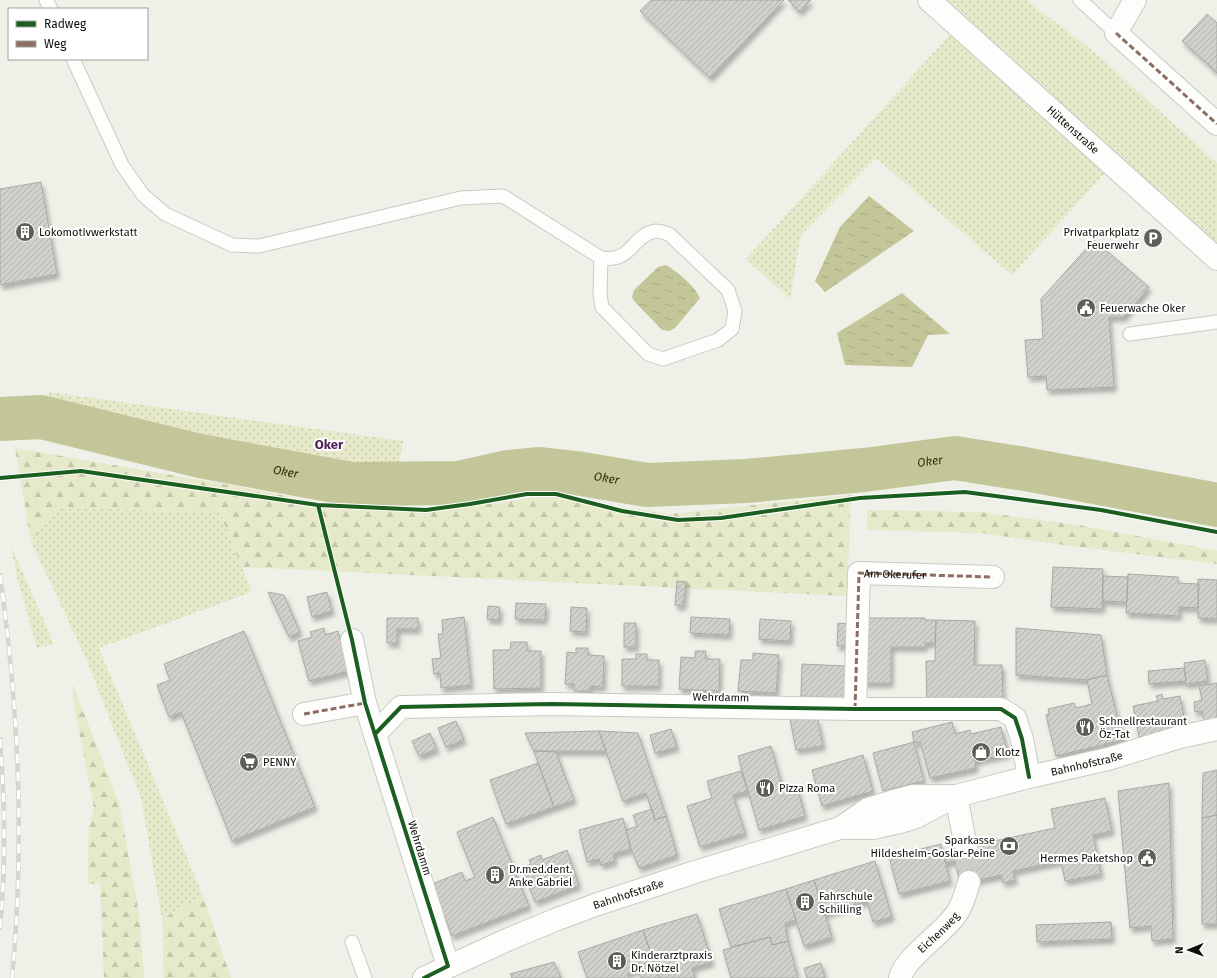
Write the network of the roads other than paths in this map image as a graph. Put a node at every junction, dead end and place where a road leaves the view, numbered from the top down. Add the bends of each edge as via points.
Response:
1 (929, 0) edge
2 (1080, 0) edge
3 (1135, 0) edge
4 (1116, 33) junction
5 (73, 60) edge
6 (1217, 124) edge
7 (601, 258) junction
8 (1217, 259) edge
9 (1217, 322) edge
10 (1130, 334) dead end
11 (994, 577) dead end
12 (352, 640) dead end
13 (364, 703) junction
14 (855, 709) junction
15 (304, 714) dead end
16 (1217, 729) edge
17 (375, 734) junction
18 (1029, 777) junction
19 (956, 796) junction
20 (966, 847) tunnel mouth
21 (969, 882) tunnel mouth
22 (352, 942) dead end
23 (448, 966) junction
24 (365, 978) edge
25 (424, 978) edge
26 (900, 978) edge

1 - 8 street, Hüttenstraße
2 - 4 lane
3 - 4 street
4 - 6 street
5 - 7 lane via 122,165 143,195 165,214 232,246 259,246 461,198 503,196
7 - 7 lane via 602,307 648,354 663,359 718,340 732,329 735,311 728,290 669,234 657,231 644,236 626,254 618,258
9 - 10 lane
11 - 14 street, Am Okerufer via 859,573
12 - 13 street, Wehrdamm
13 - 15 street
13 - 17 street, Wehrdamm
14 - 17 street, Wehrdamm via 552,704 401,707
14 - 18 street, Wehrdamm via 1001,709 1015,718
16 - 18 street, Bahnhofstraße via 1180,737 1108,759
17 - 23 street, Wehrdamm
18 - 19 street, Bahnhofstraße
19 - 20 street
19 - 23 street, Bahnhofstraße via 916,817 873,828 840,828 595,905
21 - 26 street, Eichenweg via 956,913 911,961
22 - 24 lane
23 - 25 street, Bahnhofstraße

